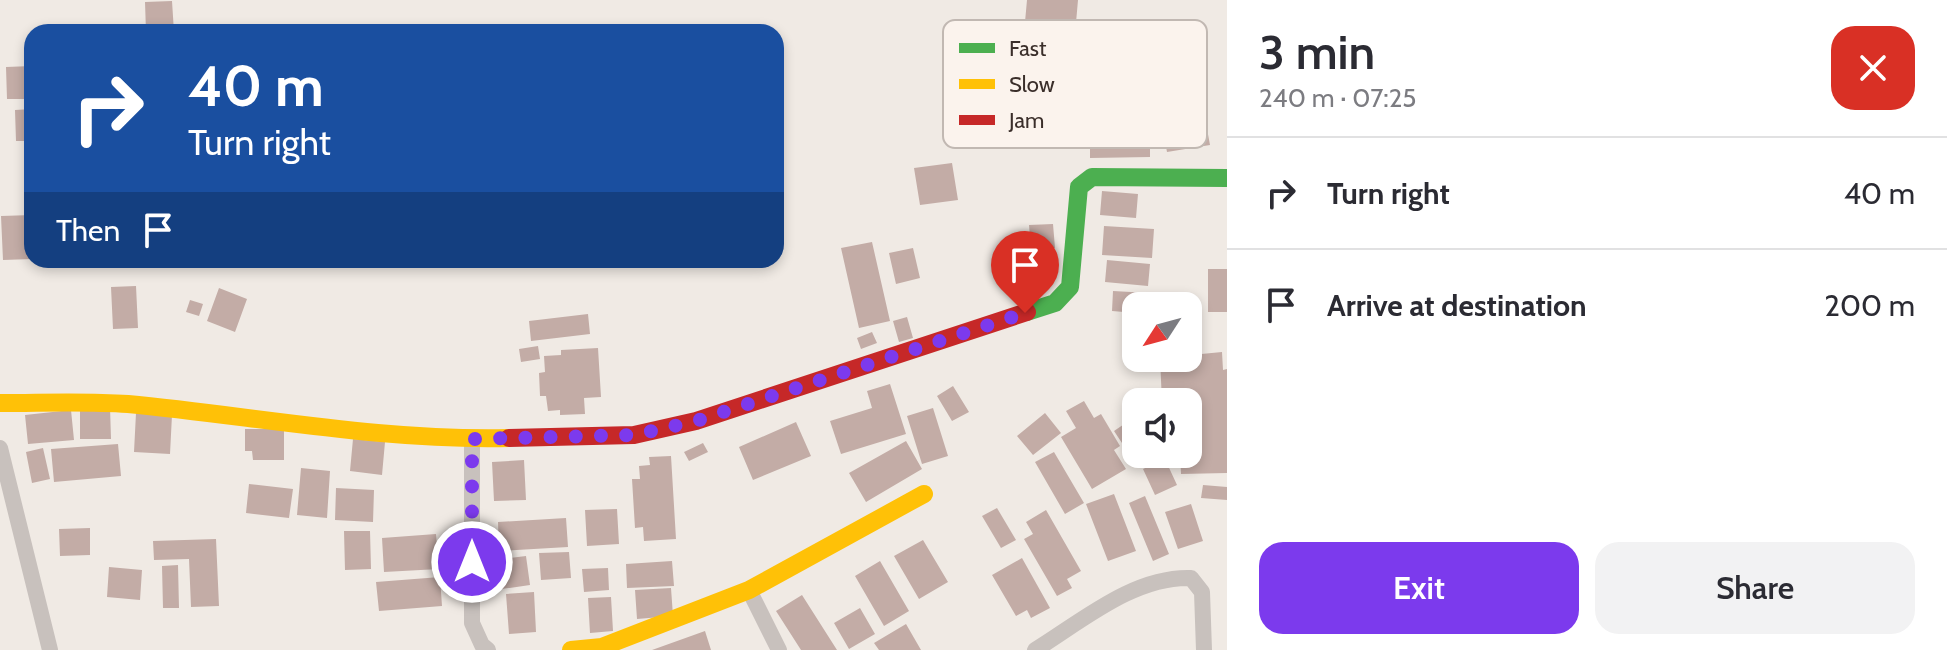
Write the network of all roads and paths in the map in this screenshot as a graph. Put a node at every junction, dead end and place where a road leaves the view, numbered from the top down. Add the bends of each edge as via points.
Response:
1 (1227, 178) edge
2 (0, 403) edge
3 (472, 439) junction
4 (0, 448) edge
5 (924, 494) dead end
6 (749, 590) junction
7 (603, 648) edge
8 (50, 650) edge
9 (488, 650) edge
10 (571, 650) edge
11 (779, 650) edge
12 (1035, 650) edge
13 (1204, 650) edge

1 - 3 street via 1092,177 1079,187 1070,287 1055,303 696,421 634,435
2 - 3 street via 125,404
3 - 9 street via 472,623
4 - 8 street
5 - 6 street
6 - 7 street
6 - 11 street
7 - 10 street
12 - 13 street via 1138,588 1167,577 1191,578 1202,592

